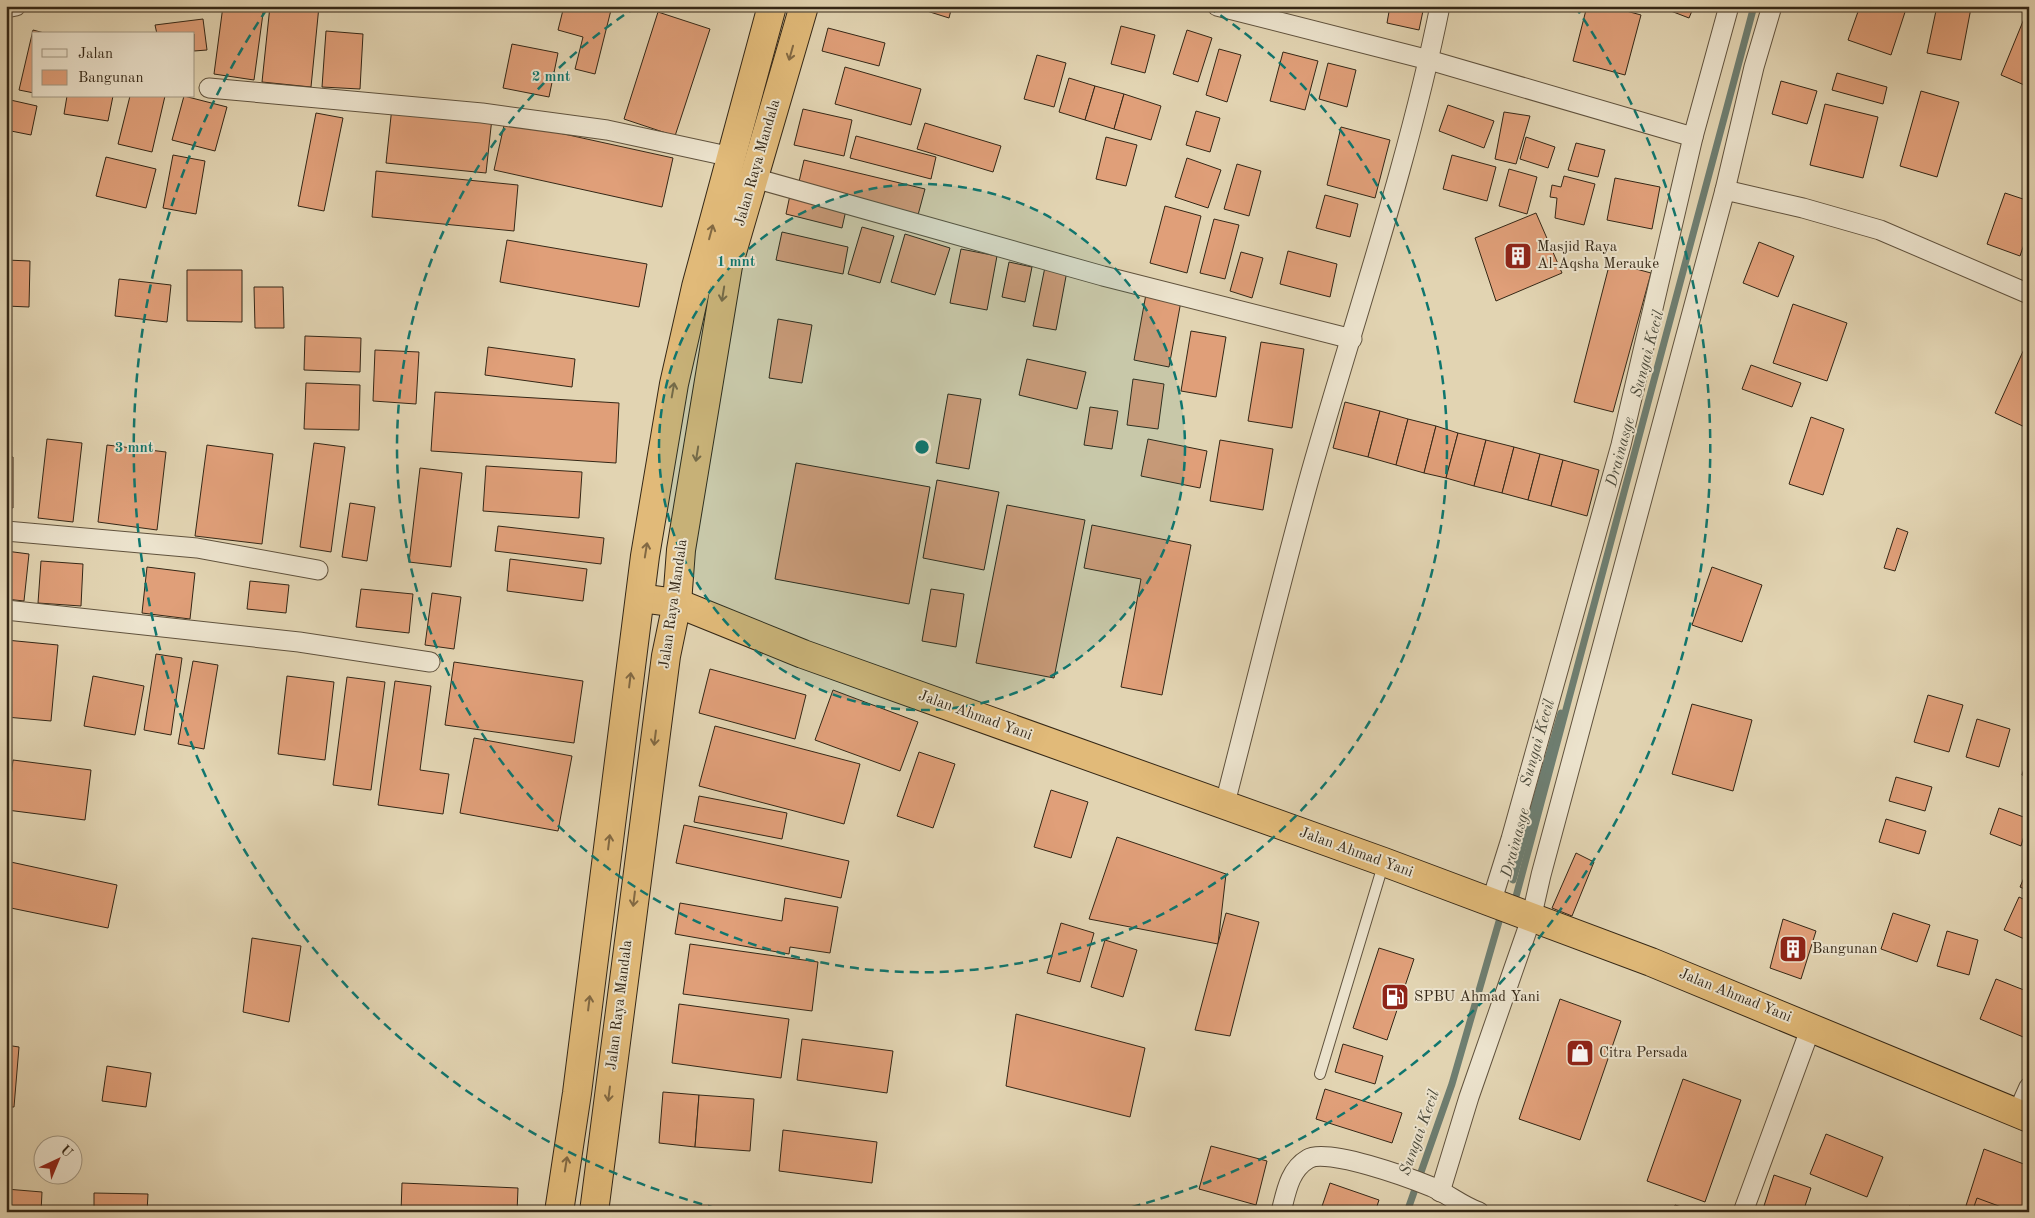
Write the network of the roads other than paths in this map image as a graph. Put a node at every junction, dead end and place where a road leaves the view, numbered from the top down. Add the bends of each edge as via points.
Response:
1 (16, 6) edge
2 (772, 6) edge
3 (804, 6) edge
4 (1217, 6) edge
5 (1440, 6) edge
6 (1729, 6) edge
7 (1772, 6) edge
8 (6, 8) edge
9 (1429, 60) junction
10 (209, 88) dead end
11 (1692, 137) junction
12 (732, 157) junction
13 (754, 178) junction
14 (1725, 190) junction
15 (2029, 294) edge
16 (1352, 339) junction
17 (6, 531) edge
18 (318, 570) dead end
19 (640, 598) junction
20 (677, 603) junction
21 (6, 610) edge
22 (430, 662) dead end
23 (1224, 806) junction
24 (1384, 862) junction
25 (1495, 904) junction
26 (1528, 917) junction
27 (1811, 1027) junction
28 (1320, 1074) dead end
29 (2029, 1087) edge
30 (2023, 1116) edge
31 (1437, 1190) junction
32 (558, 1212) edge
33 (594, 1212) edge
34 (1281, 1212) edge
35 (1479, 1212) edge
36 (1743, 1212) edge

1 - 8 street
2 - 12 highway, Jalan Raya Mandala
3 -> 13 highway, Jalan Raya Mandala
4 - 9 street
5 - 9 street
6 - 11 street
7 - 14 street
9 - 11 street
9 - 16 street
10 - 12 street via 491,114 607,130
11 - 25 street via 1621,445
19 -> 12 highway, Jalan Raya Mandala via 674,384
13 - 16 street via 1103,276
13 -> 20 highway, Jalan Raya Mandala via 728,266 681,550
14 - 15 street via 1880,230
14 - 26 street
16 - 23 street via 1310,473
17 - 18 street via 197,548
19 - 20 highway, Jalan Ahmad Yani
32 -> 19 highway, Jalan Raya Mandala via 577,1093
20 - 23 highway, Jalan Ahmad Yani via 803,654
20 -> 33 highway, Jalan Raya Mandala via 665,666
21 - 22 street via 299,642
23 - 24 highway, Jalan Ahmad Yani
24 - 25 highway, Jalan Ahmad Yani
24 - 28 lane
25 - 26 highway, Jalan Ahmad Yani
26 - 27 highway, Jalan Ahmad Yani via 1651,962
26 - 31 street
27 - 30 highway, Jalan Ahmad Yani
27 - 36 street
29 - 30 street
31 - 34 street via 1404,1177 1320,1155 1309,1158 1293,1175
31 - 35 street

